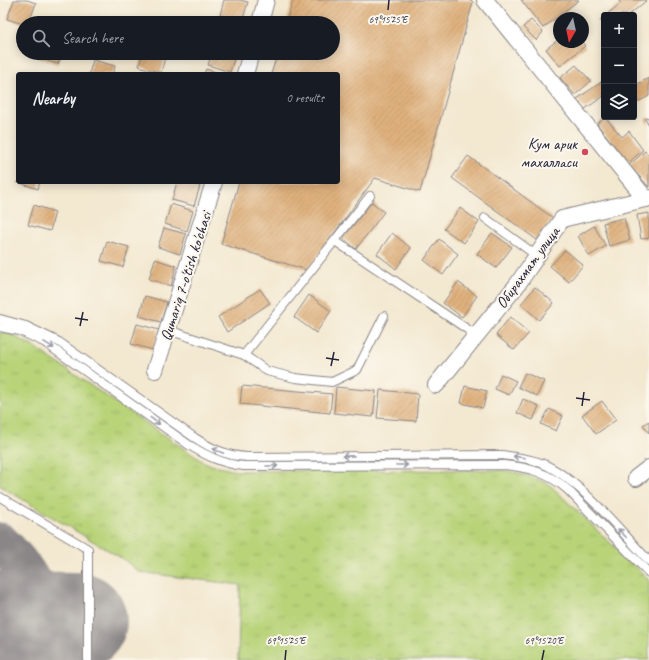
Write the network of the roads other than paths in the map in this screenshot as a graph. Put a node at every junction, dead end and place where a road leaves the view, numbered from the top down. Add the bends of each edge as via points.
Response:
1 (266, 0) edge
2 (486, 0) edge
3 (262, 16) edge
4 (249, 60) edge
5 (246, 72) edge
6 (213, 184) edge
7 (370, 196) dead end
8 (647, 198) edge
9 (485, 218) dead end
10 (334, 241) junction
11 (537, 256) junction
12 (384, 316) dead end
13 (0, 320) edge
14 (0, 327) edge
15 (168, 330) junction
16 (476, 335) junction
17 (244, 355) junction
18 (155, 370) dead end
19 (436, 385) dead end
20 (649, 468) edge
21 (636, 478) dead end
22 (0, 497) edge
23 (649, 561) edge
24 (649, 573) edge
25 (88, 660) edge

1 - 3 street
2 - 8 street
4 - 5 street
6 - 15 street, Qumariq 7-o'tish ko'chasi
7 - 10 lane
8 - 11 street, Обирахмат улица via 562,219
9 - 11 lane
10 - 16 lane
10 - 17 lane
11 - 16 street, Обирахмат улица
12 - 17 lane via 357,370 332,382 295,378 267,371
23 -> 13 lane via 576,485 541,463 527,458 502,455 247,457 226,454 195,438 59,342 26,326
14 -> 24 lane via 20,330 44,342 189,446 223,463 244,466 503,464 540,472 568,490
15 - 17 lane
15 - 18 street, Qumariq 7-o'tish ko'chasi
16 - 19 street, Обирахмат улица
20 - 21 street
22 - 25 lane via 88,549

